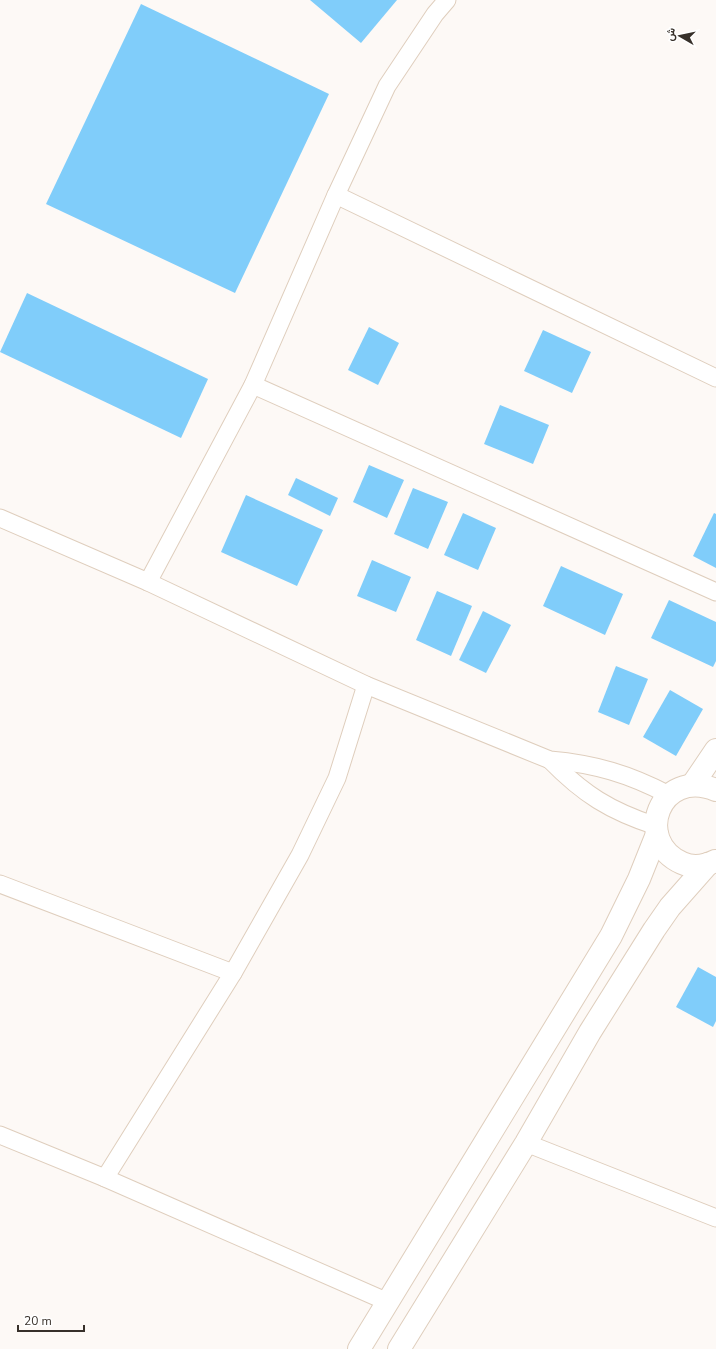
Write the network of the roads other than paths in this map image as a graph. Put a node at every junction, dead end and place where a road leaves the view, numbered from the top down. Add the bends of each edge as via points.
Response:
1 (447, 0) edge
2 (336, 195) junction
3 (716, 378) edge
4 (253, 385) junction
5 (0, 518) edge
6 (148, 582) junction
7 (716, 592) edge
8 (366, 685) junction
9 (716, 750) edge
10 (550, 760) junction
11 (693, 784) junction
12 (716, 790) edge
13 (669, 795) junction
14 (657, 830) junction
15 (712, 862) edge
16 (0, 884) edge
17 (233, 973) junction
18 (0, 1135) edge
19 (526, 1143) junction
20 (105, 1178) junction
21 (716, 1218) edge
22 (388, 1302) junction
23 (359, 1349) edge
24 (399, 1349) edge

1 - 2 street via 386,86
2 - 3 street
2 - 4 street
4 - 6 street
4 - 7 street
5 - 6 street
6 - 8 street
8 - 10 street
8 - 17 street via 336,778 300,855
9 - 11 street
10 - 13 street via 600,767 647,783
10 - 14 street via 582,790 609,807
11 - 12 street
11 - 13 street
13 - 14 street via 657,814
14 - 15 street via 661,845 676,860 686,865 697,866
14 - 22 street via 639,879 611,936
15 - 19 street via 670,907 654,930 590,1032
16 - 17 street
17 - 20 street
18 - 20 street
19 - 21 street
19 - 24 street
20 - 22 street
22 - 23 street

